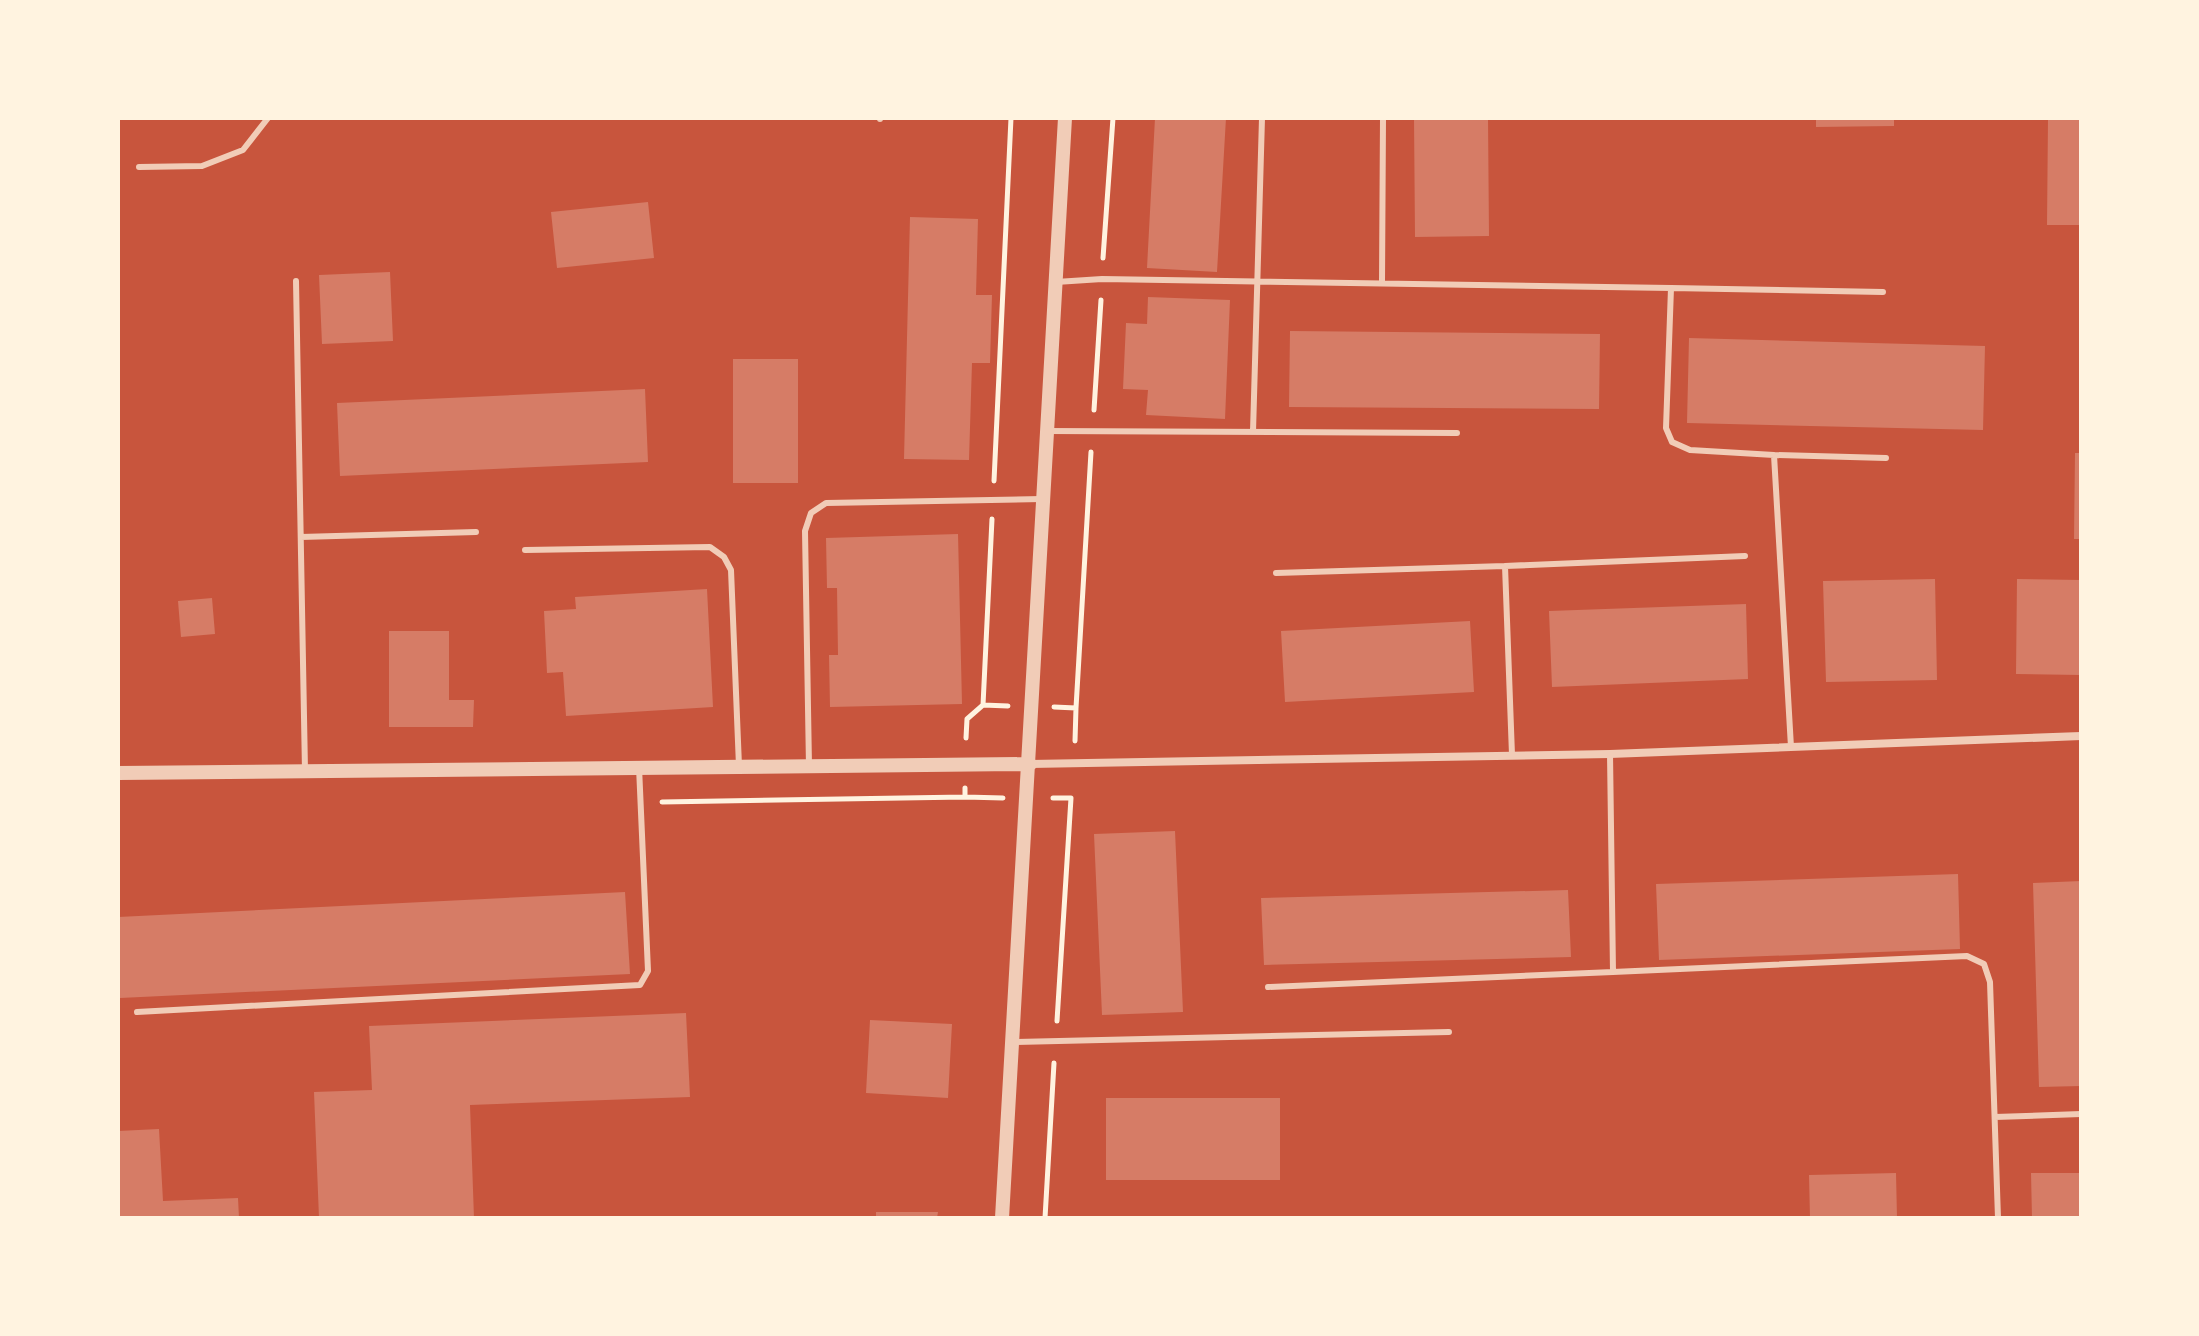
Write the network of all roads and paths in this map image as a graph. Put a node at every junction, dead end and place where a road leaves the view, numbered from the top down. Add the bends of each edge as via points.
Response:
1 (268, 118) edge
2 (1011, 118) edge
3 (1065, 118) edge
4 (1262, 118) edge
5 (1383, 118) edge
6 (139, 167) dead end
7 (296, 281) dead end
8 (1056, 282) junction
9 (1257, 282) junction
10 (1382, 283) junction
11 (1671, 288) junction
12 (1883, 292) dead end
13 (1047, 431) junction
14 (1253, 432) junction
15 (1457, 433) dead end
16 (1774, 455) junction
17 (1886, 458) dead end
18 (993, 499) junction
19 (1044, 499) junction
20 (476, 532) dead end
21 (301, 537) junction
22 (525, 550) dead end
23 (1745, 556) dead end
24 (1505, 566) junction
25 (1276, 573) dead end
26 (983, 705) dead end
27 (2081, 736) edge
28 (1791, 747) junction
29 (1610, 754) junction
30 (1512, 755) junction
31 (1030, 764) junction
32 (739, 766) junction
33 (809, 766) junction
34 (639, 767) junction
35 (305, 771) junction
36 (118, 773) edge
37 (965, 797) dead end
38 (640, 802) junction
39 (1613, 972) junction
40 (1268, 987) dead end
41 (137, 1012) dead end
42 (1449, 1032) dead end
43 (1012, 1042) junction
44 (2081, 1114) edge
45 (1995, 1117) junction
46 (1002, 1218) edge
47 (1998, 1218) edge

1 - 6 lane via 243,150 202,166
2 - 18 path
3 - 8 street
4 - 9 lane
5 - 10 lane
7 - 21 lane
8 - 9 lane
8 - 13 street
9 - 10 lane
9 - 14 lane
10 - 11 lane
11 - 12 lane
11 - 16 lane via 1666,428 1672,442 1690,450
13 - 14 lane
13 - 19 street
14 - 15 lane
16 - 17 lane
16 - 28 lane
18 - 19 lane
18 - 26 path
18 - 33 lane via 826,503 811,513 805,531
19 - 31 street
20 - 21 lane
21 - 35 lane
22 - 32 lane via 710,547 724,557 731,570
23 - 24 lane
24 - 25 lane
24 - 30 lane
27 - 28 street
28 - 29 street
29 - 30 street
29 - 39 lane
30 - 31 street
31 - 33 street
31 - 43 street
32 - 33 street
32 - 34 street
34 - 35 street
34 - 38 lane
35 - 36 street
37 - 38 path
38 - 41 lane via 648,971 640,985
39 - 40 lane
39 - 45 lane via 1967,956 1984,964 1990,982
42 - 43 lane
43 - 46 street
44 - 45 lane
45 - 47 lane

